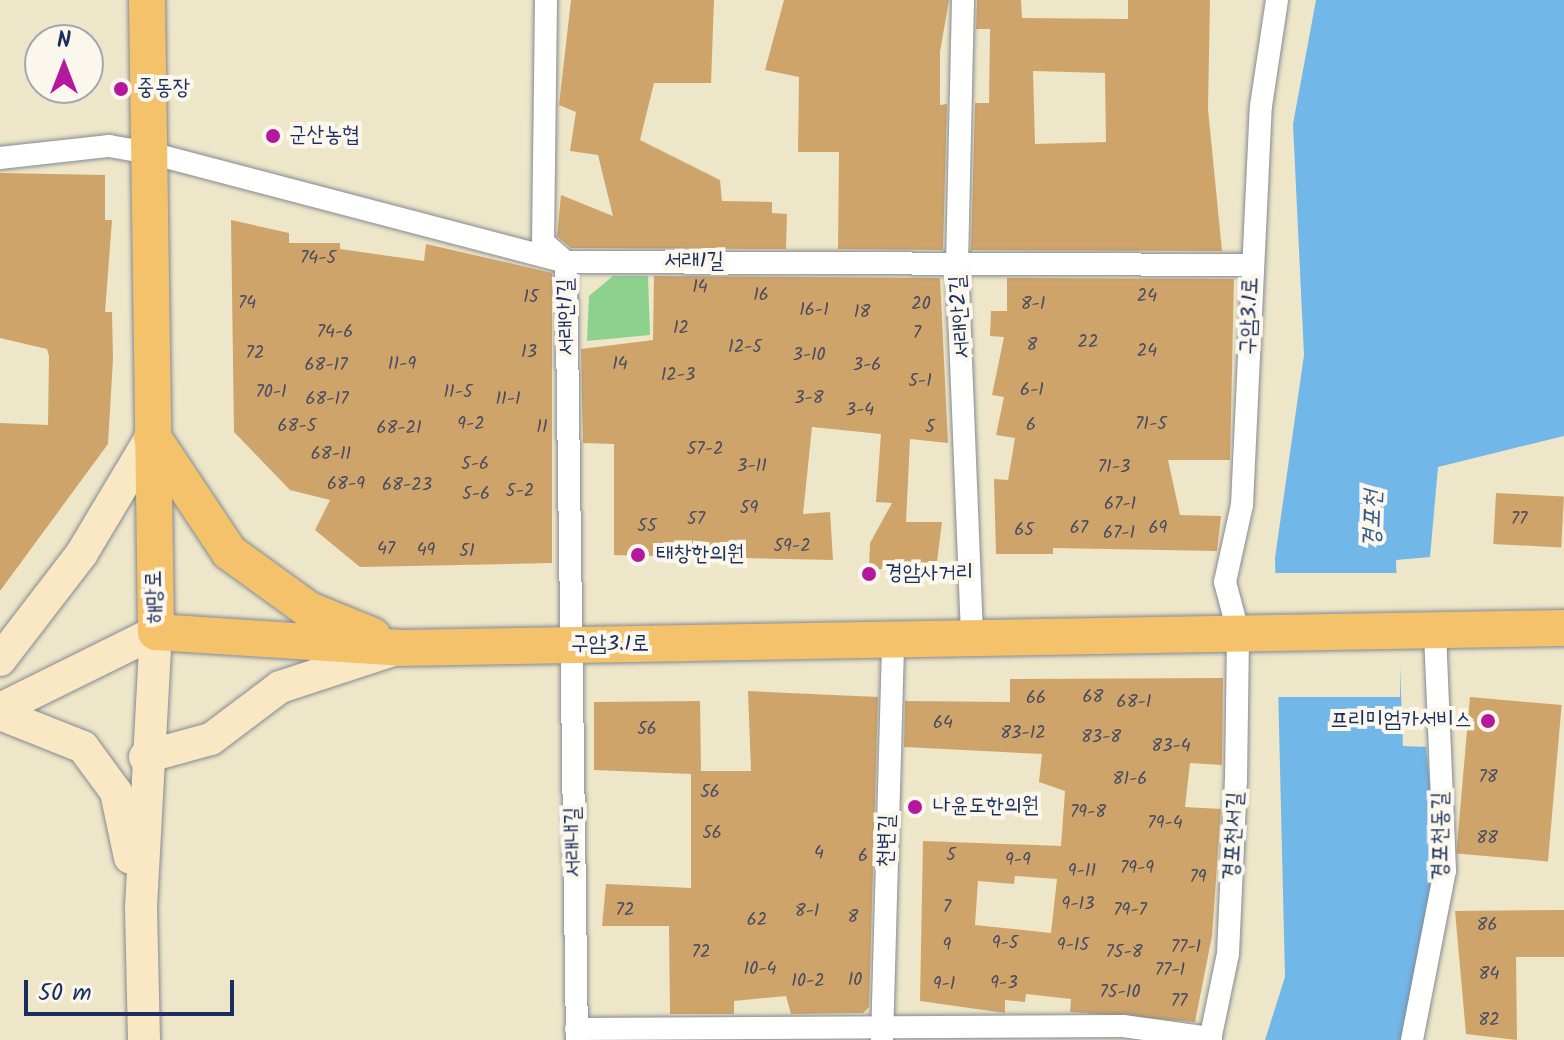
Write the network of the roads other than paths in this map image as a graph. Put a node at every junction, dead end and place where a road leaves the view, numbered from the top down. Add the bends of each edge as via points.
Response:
1 (147, 0) edge
2 (546, 0) edge
3 (963, 0) edge
4 (1277, 0) edge
5 (150, 153) junction
6 (0, 158) edge
7 (957, 261) junction
8 (566, 262) junction
9 (1252, 265) junction
10 (152, 436) junction
11 (1564, 628) edge
12 (1421, 630) junction
13 (1246, 631) junction
14 (156, 632) junction
15 (972, 635) junction
16 (893, 643) junction
17 (572, 645) junction
18 (401, 648) junction
19 (0, 660) edge
20 (0, 711) edge
21 (145, 757) junction
22 (141, 907) junction
23 (882, 1032) edge
24 (576, 1034) edge
25 (1210, 1039) edge
26 (144, 1040) edge
27 (1412, 1040) edge

1 - 5 main road, 해망로
2 - 8 street, 서래안1길 via 543,242
3 - 7 street, 서래안2길
4 - 9 street, 구암3.1로 via 1261,106
5 - 6 street via 109,146
5 - 8 street, 서래1길
5 - 10 main road, 해망로
7 - 8 street, 서래1길
7 - 9 street, 서래1길
7 - 15 street, 서래안2길
8 - 17 street, 서래안1길
9 - 13 street, 구암3.1로 via 1242,505 1225,582
10 - 14 main road, 해망로
10 - 18 main road via 229,552 309,610
10 - 19 street via 82,553
11 - 12 main road
12 - 13 main road
12 - 27 street, 경포천동길 via 1445,871
13 - 15 main road, 구암3.1로
13 - 25 street, 경포천서길 via 1228,954
14 - 18 main road, 구암3.1로
14 - 20 street
14 - 21 street, 해망로
15 - 16 main road, 구암3.1로
16 - 17 main road, 구암3.1로
16 - 23 street, 천변길
17 - 18 main road, 구암3.1로
17 - 24 street, 서래내길
18 - 21 street via 280,687 211,739
20 - 22 street via 83,747 116,792
21 - 22 street, 해망로
22 - 26 street, 해망로
23 - 24 street
23 - 25 street via 1123,1026

